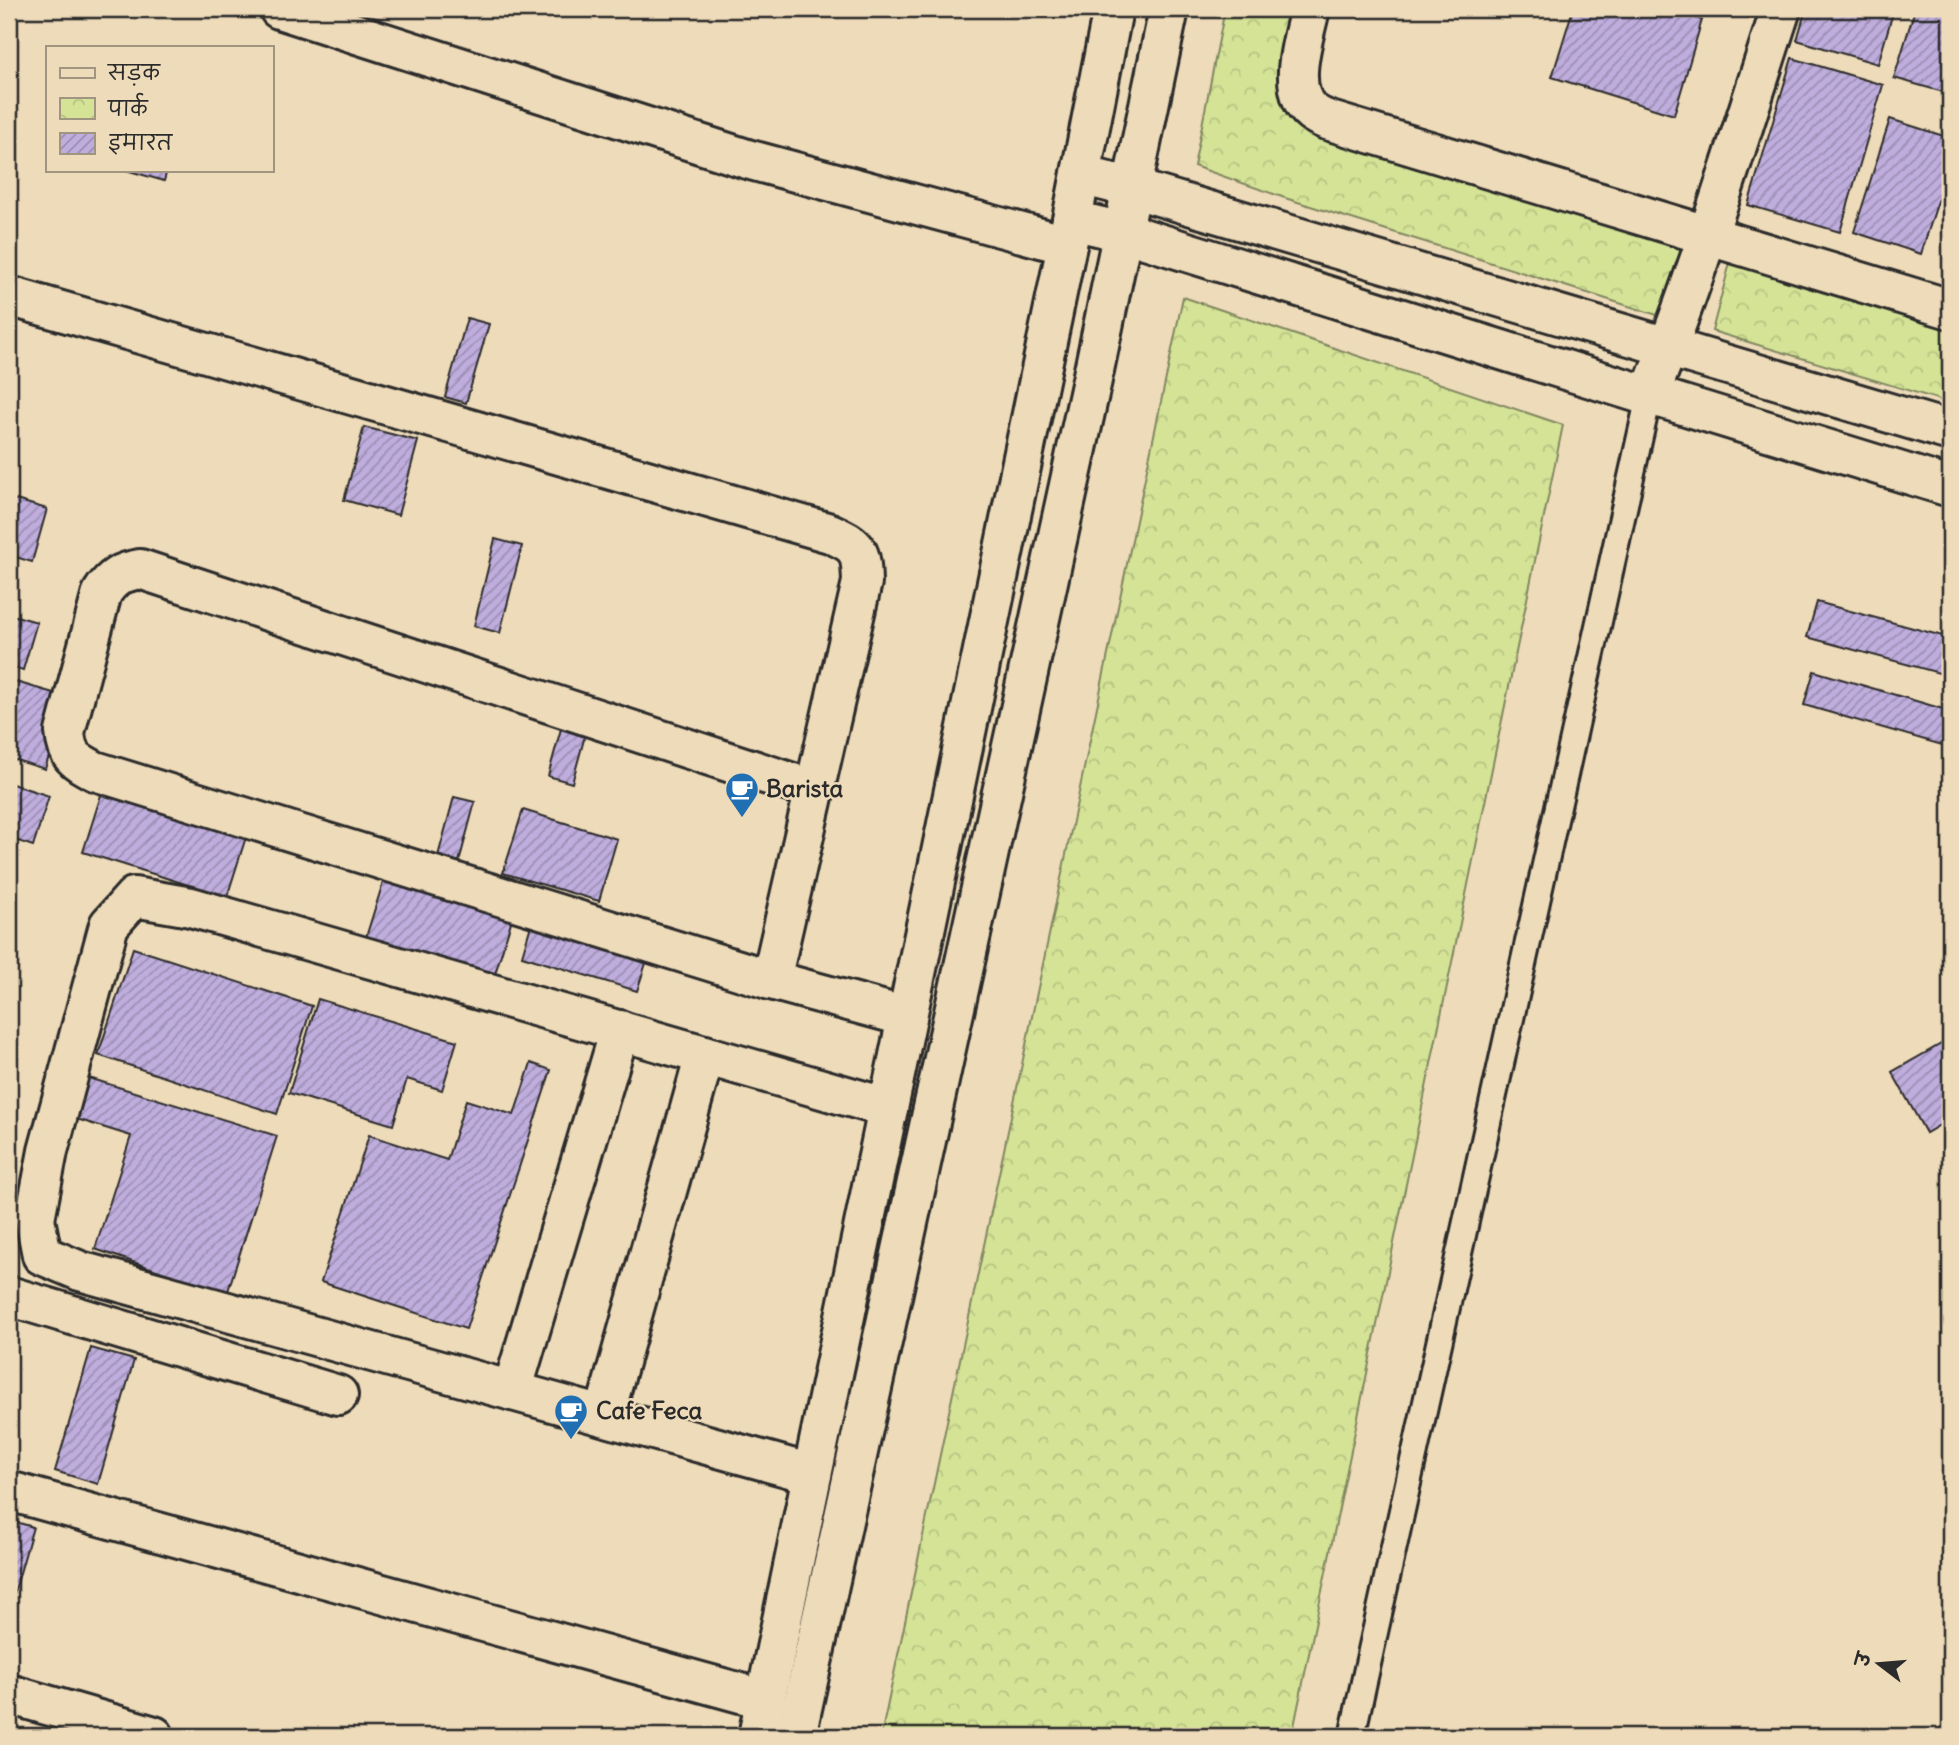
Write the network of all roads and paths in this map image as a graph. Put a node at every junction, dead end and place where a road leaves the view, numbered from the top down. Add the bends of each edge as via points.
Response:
1 (279, 9) edge
2 (1113, 9) edge
3 (1169, 9) edge
4 (1310, 9) edge
5 (1781, 9) edge
6 (1081, 175) junction
7 (1132, 188) junction
8 (1123, 232) junction
9 (1070, 233) junction
10 (1708, 234) junction
11 (9, 296) edge
12 (1950, 309) edge
13 (1669, 347) junction
14 (1649, 396) junction
15 (1950, 431) edge
16 (1950, 487) edge
17 (814, 790) junction
18 (771, 980) junction
19 (907, 1017) junction
20 (620, 1030) junction
21 (705, 1055) junction
22 (888, 1108) junction
23 (9, 1296) edge
24 (512, 1391) junction
25 (338, 1395) dead end
26 (604, 1416) junction
27 (812, 1474) junction
28 (9, 1491) edge
29 (9, 1694) edge
30 (762, 1718) edge
31 (94, 1728) edge
32 (154, 1736) edge
33 (796, 1736) edge
34 (1352, 1736) edge

1 - 9 street via 747,159
2 - 6 street
3 - 7 street
4 - 10 street via 1298,67 1299,95 1311,112
5 - 10 street
6 - 7 street
6 - 9 street
7 - 8 street
7 - 13 street
8 - 9 street
8 - 14 street
8 - 33 street
9 - 19 street
10 - 12 street
10 - 13 street
11 - 17 street via 850,542 861,558 862,582
13 - 14 street
13 - 15 street
14 - 16 street
14 - 34 lane
17 - 18 street
17 - 18 street via 140,569 124,572 102,593 65,732 66,749 77,762 95,771
18 - 19 street
19 - 22 street
20 - 21 street
20 - 24 street
20 - 24 street via 191,907 134,897 108,925 48,1151 35,1219 42,1255 80,1271
21 - 22 street
21 - 26 street
22 - 27 street
23 - 25 street
24 - 26 street
26 - 27 street
27 - 30 street
28 - 30 street
29 - 31 street
31 - 32 street

